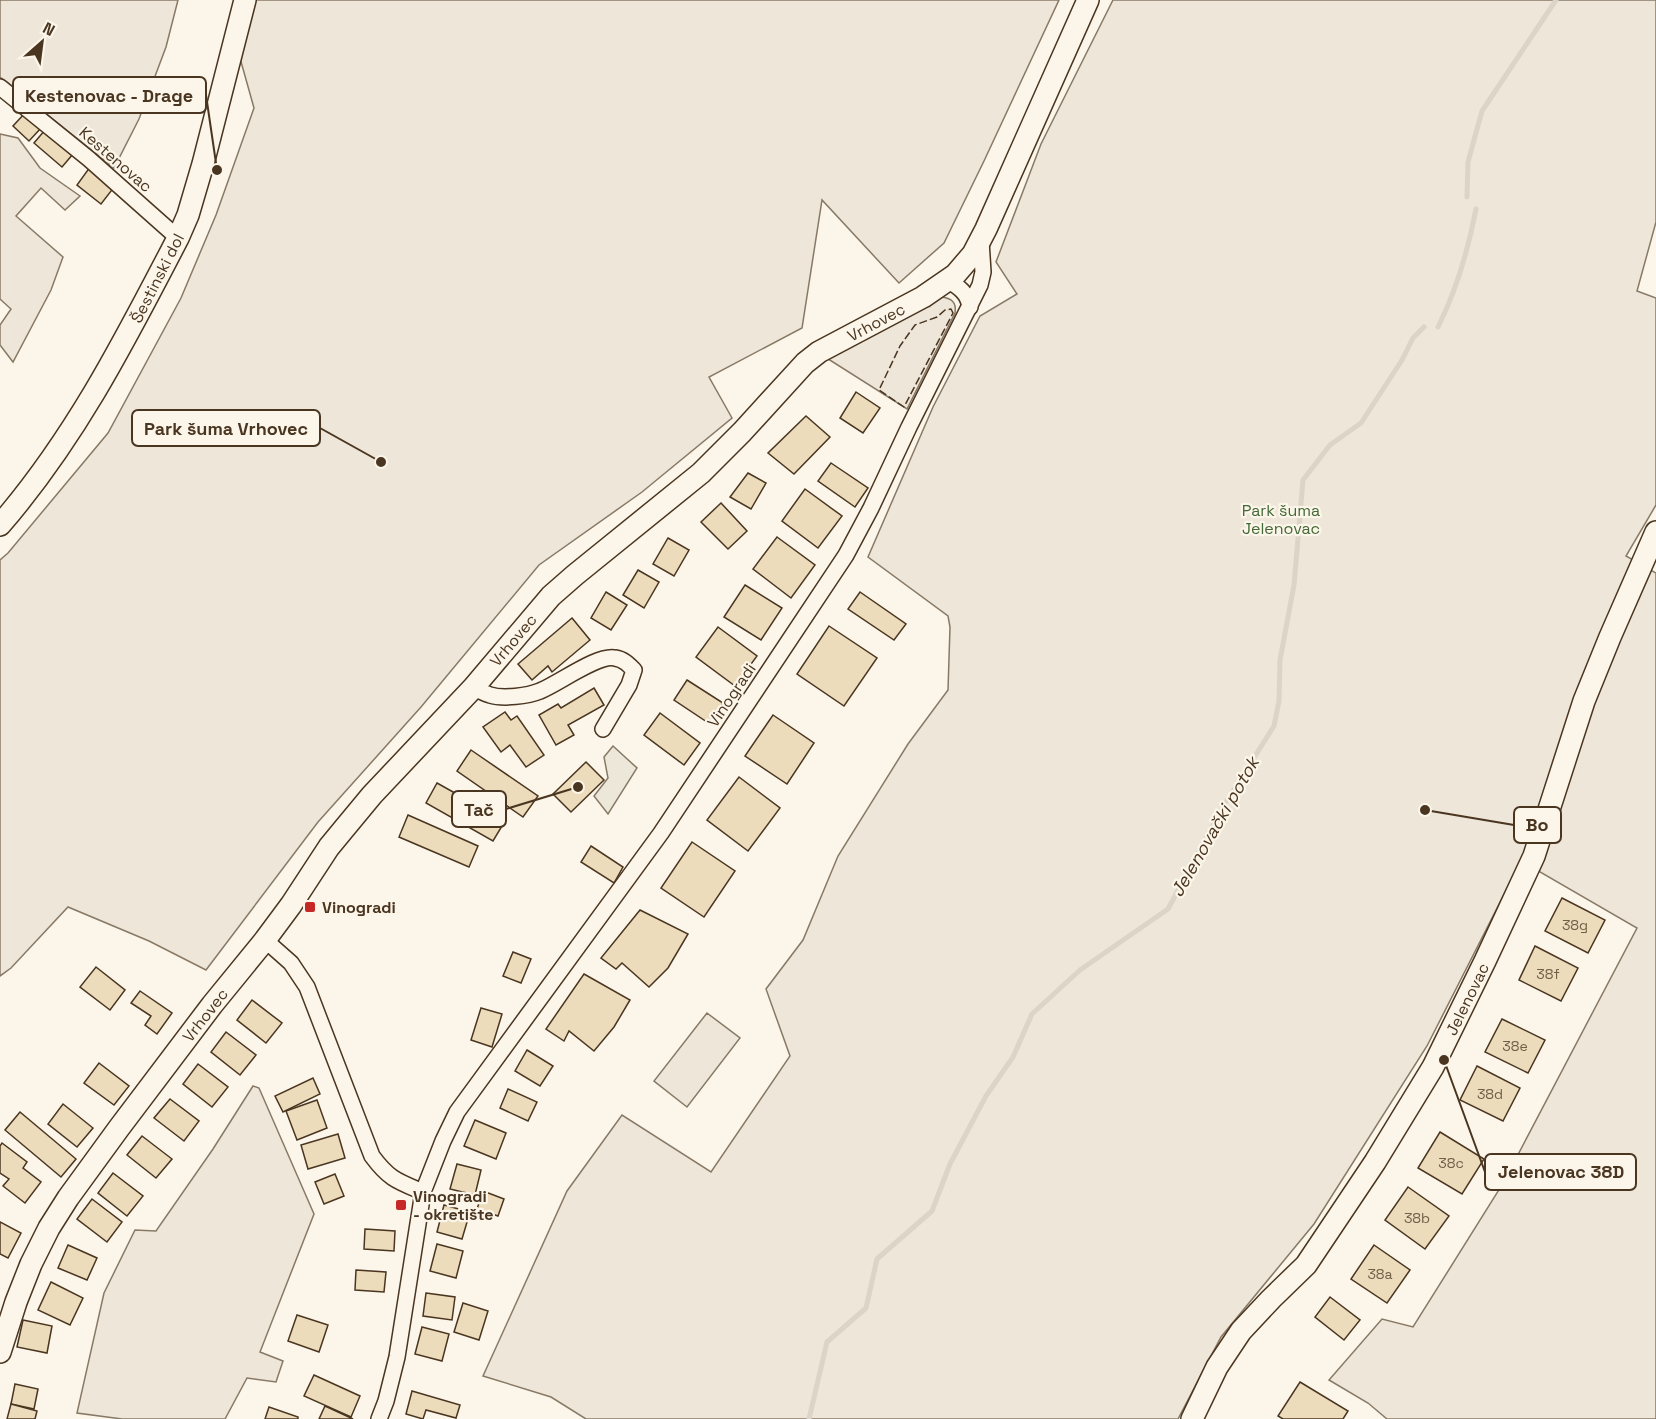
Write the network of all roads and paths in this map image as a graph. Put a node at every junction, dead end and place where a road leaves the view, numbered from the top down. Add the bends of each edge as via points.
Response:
1 (245, 0) edge
2 (1088, 0) edge
3 (0, 87) edge
4 (178, 238) junction
5 (981, 240) junction
6 (947, 280) junction
7 (970, 307) junction
8 (0, 525) edge
9 (1656, 532) edge
10 (473, 687) junction
11 (603, 729) dead end
12 (265, 940) junction
13 (423, 1191) junction
14 (0, 1352) edge
15 (379, 1419) edge
16 (1192, 1419) edge

1 - 4 street, Šestinski dol via 203,164
2 - 5 street, Vrhovec
3 - 4 street, Kestenovac
4 - 8 street, Šestinski dol via 102,382 61,447
5 - 6 street, Vrhovec
5 - 7 street, Vinogradi via 983,272
6 - 7 street via 965,293
6 - 10 street, Vrhovec via 805,363 701,473 551,596
7 - 13 street, Vinogradi via 846,555 661,833 457,1112
9 - 16 street, Jelenovac via 1584,701 1534,856 1433,1066 1376,1162 1306,1265 1241,1331 1217,1367
10 - 11 street via 491,695 538,692 599,659 614,657 634,670 630,685
10 - 12 street, Vrhovec via 329,847
12 - 13 street via 291,963 307,987 372,1156 398,1182
12 - 14 street, Vrhovec via 68,1198 31,1264
13 - 15 street, Vinogradi via 397,1357

